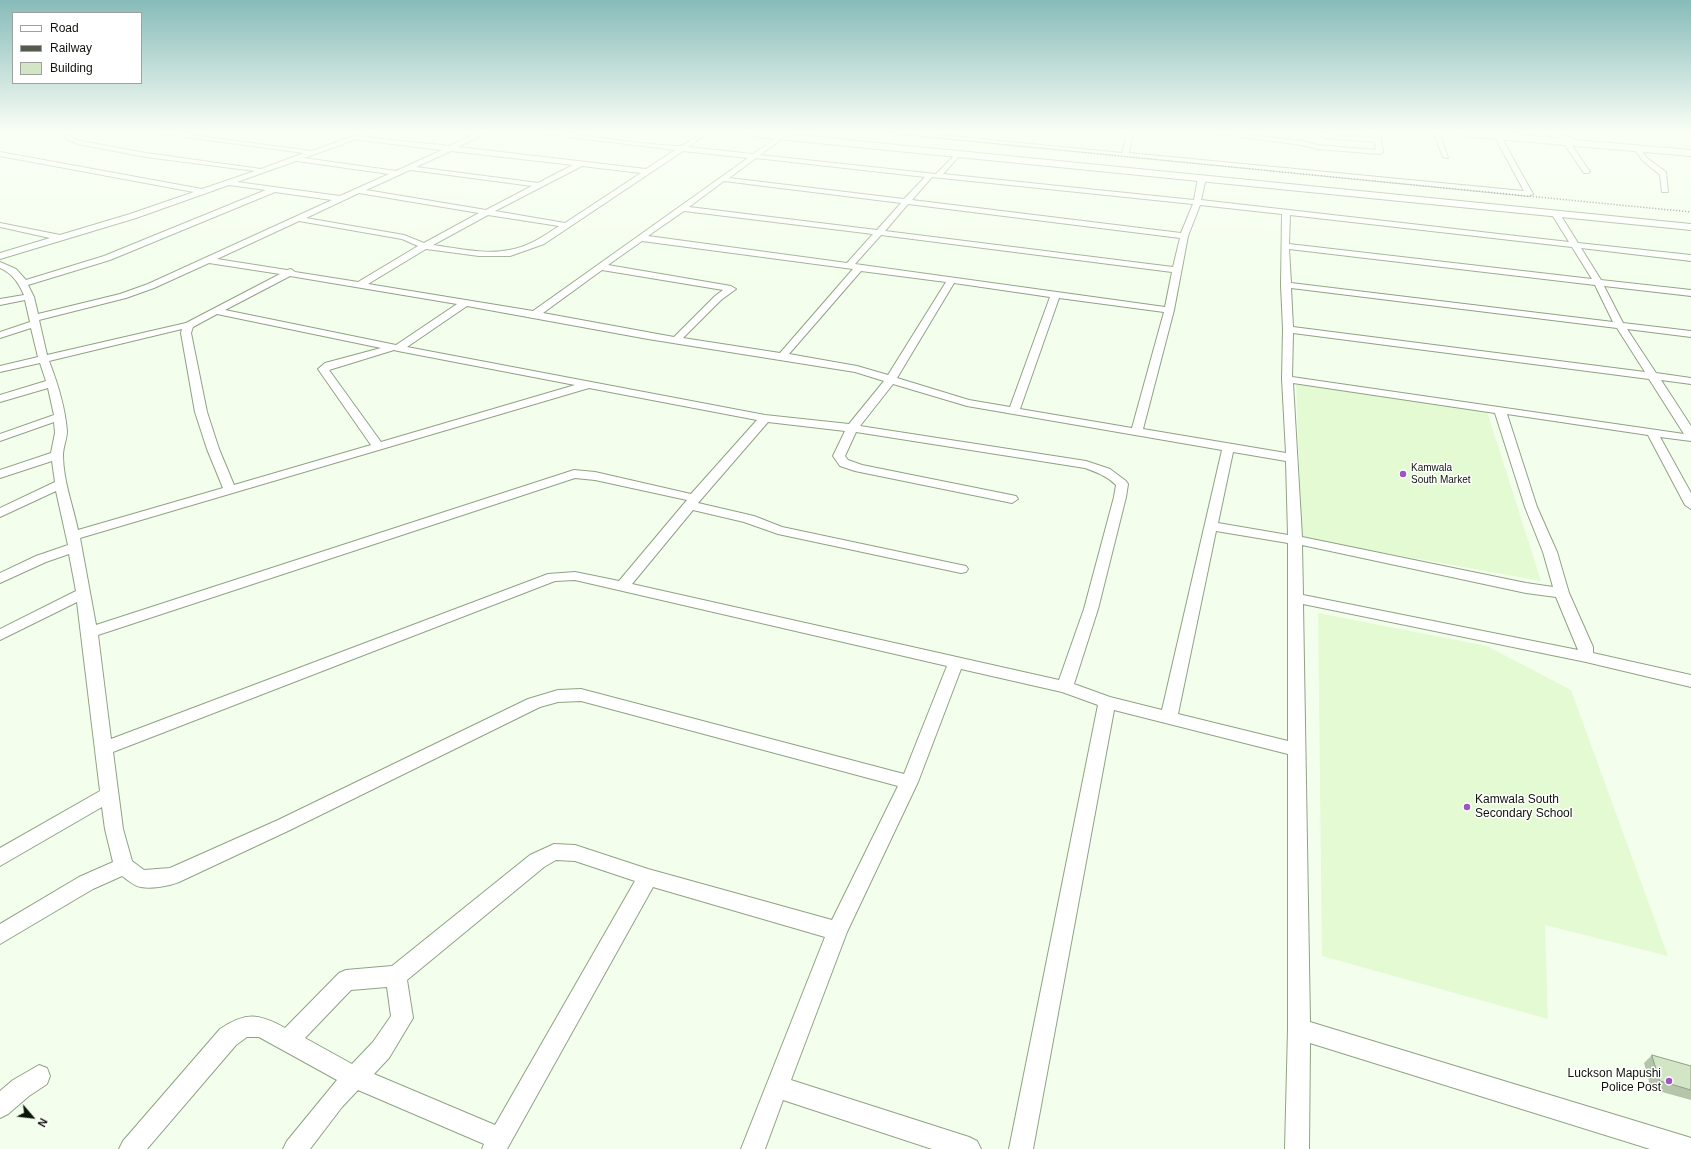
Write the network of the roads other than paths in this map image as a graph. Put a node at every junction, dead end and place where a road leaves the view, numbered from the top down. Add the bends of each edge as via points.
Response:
1 (172, 187) edge
2 (216, 187) edge
3 (254, 187) edge
4 (369, 187) edge
5 (536, 187) edge
6 (623, 187) edge
7 (712, 187) edge
8 (777, 187) edge
9 (923, 187) edge
10 (1037, 187) edge
11 (1200, 187) edge
12 (1291, 187) edge
13 (1453, 187) edge
14 (1525, 187) edge
15 (1666, 187) edge
16 (273, 190) junction
17 (1666, 190) dead end
18 (204, 191) junction
19 (359, 191) junction
20 (342, 199) junction
21 (906, 202) junction
22 (1197, 203) junction
23 (681, 208) junction
24 (487, 212) junction
25 (1555, 212) junction
26 (1286, 213) junction
27 (299, 219) junction
28 (0, 225) edge
29 (565, 225) junction
30 (1691, 227) edge
31 (877, 233) junction
32 (1184, 236) junction
33 (61, 238) junction
34 (642, 238) junction
35 (425, 246) junction
36 (1285, 246) junction
37 (1576, 246) junction
38 (0, 256) edge
39 (1691, 258) edge
40 (209, 260) junction
41 (0, 265) edge
42 (849, 266) junction
43 (602, 267) junction
44 (859, 268) junction
45 (1178, 270) junction
46 (291, 272) junction
47 (951, 281) junction
48 (1598, 282) junction
49 (23, 284) junction
50 (361, 284) junction
51 (1286, 285) junction
52 (1691, 293) edge
53 (1055, 296) junction
54 (29, 297) junction
55 (0, 302) edge
56 (465, 303) junction
57 (1169, 310) junction
58 (216, 311) junction
59 (535, 314) junction
60 (35, 321) junction
61 (1619, 324) junction
62 (189, 325) junction
63 (1288, 328) junction
64 (1691, 334) edge
65 (0, 335) edge
66 (676, 340) junction
67 (396, 348) junction
68 (782, 356) junction
69 (43, 358) junction
70 (0, 370) edge
71 (1651, 376) junction
72 (891, 379) junction
73 (1287, 379) junction
74 (1691, 381) edge
75 (52, 383) junction
76 (589, 384) junction
77 (0, 399) edge
78 (1500, 410) junction
79 (1014, 411) junction
80 (60, 416) junction
81 (765, 418) junction
82 (852, 428) junction
83 (1137, 432) junction
84 (1652, 432) junction
85 (1691, 437) edge
86 (0, 438) edge
87 (378, 446) junction
88 (1228, 447) junction
89 (57, 455) junction
90 (1292, 458) junction
91 (0, 474) edge
92 (61, 484) junction
93 (230, 489) junction
94 (1012, 499) dead end
95 (692, 502) junction
96 (1691, 505) edge
97 (0, 513) edge
98 (1211, 526) junction
99 (1295, 540) junction
100 (74, 541) junction
101 (961, 569) dead end
102 (0, 578) edge
103 (623, 586) junction
104 (1562, 592) junction
105 (82, 594) junction
106 (1295, 598) junction
107 (90, 632) junction
108 (0, 635) edge
109 (1586, 657) junction
110 (956, 662) junction
111 (1691, 681) edge
112 (1065, 687) junction
113 (1107, 702) junction
114 (1169, 716) junction
115 (104, 749) junction
116 (1295, 749) junction
117 (908, 782) junction
118 (110, 794) junction
119 (0, 858) edge
120 (124, 866) junction
121 (648, 877) junction
122 (837, 931) junction
123 (0, 935) edge
124 (396, 976) junction
125 (1299, 1029) junction
126 (287, 1041) junction
127 (39, 1076) dead end
128 (356, 1078) junction
129 (778, 1087) junction
130 (0, 1106) edge
131 (497, 1144) edge
132 (131, 1149) edge
133 (295, 1149) edge
134 (753, 1149) edge
135 (969, 1149) edge
136 (1021, 1149) edge
137 (1297, 1149) edge
138 (1688, 1149) edge

1 - 18 street
2 - 18 street
3 - 16 street
4 - 19 street
5 - 24 street
6 - 29 street
7 - 23 street
8 - 21 street
9 - 21 street
10 - 22 street
11 - 22 street
12 - 25 street
13 - 14 street via 1529,194
15 - 17 street
16 - 20 street
16 - 49 street via 107,258
18 - 33 street
19 - 20 street
19 - 24 street
20 - 27 street
21 - 31 street
21 - 32 street
22 - 26 street
22 - 32 street
23 - 31 street
23 - 34 street
24 - 29 street
24 - 35 street
25 - 30 street
25 - 37 street
26 - 36 street
26 - 37 street
27 - 35 street via 398,236
27 - 40 street
28 - 33 street
29 - 35 street via 541,242 510,253 479,253
31 - 42 street
31 - 45 street
32 - 45 street
33 - 38 street
34 - 42 street
34 - 43 street
35 - 50 street
36 - 48 street
36 - 51 street
37 - 39 street
37 - 48 street
40 - 46 street
40 - 60 street via 123,296
41 - 49 street via 13,271
42 - 44 street
43 - 59 street
43 - 66 street via 731,289 718,298
44 - 47 street
44 - 68 street
45 - 57 street
46 - 50 street
46 - 58 street
47 - 53 street
47 - 72 street
48 - 52 street
48 - 61 street
49 - 54 street
50 - 56 street
51 - 61 street
51 - 63 street
53 - 57 street
53 - 79 street
54 - 55 street
54 - 60 street
56 - 59 street
56 - 67 street
57 - 83 street
58 - 62 street
58 - 67 street
59 - 66 street
60 - 65 street
60 - 69 street
61 - 64 street
61 - 71 street
62 - 69 street
62 - 93 street via 186,333 201,412
63 - 71 street
63 - 73 street
66 - 68 street
67 - 76 street
67 - 87 street via 323,369
68 - 72 street via 857,369
69 - 70 street
69 - 75 street
71 - 74 street
71 - 85 street
72 - 79 street via 925,392 967,403
72 - 82 street
73 - 78 street
73 - 90 street
75 - 77 street
75 - 80 street
76 - 81 street
76 - 87 street
78 - 84 street
78 - 104 street
79 - 83 street
80 - 86 street
80 - 89 street via 61,433
81 - 82 street
81 - 95 street
82 - 94 street via 839,456 844,463
82 - 112 street via 1086,465 1103,470 1122,484 1091,609
83 - 88 street
84 - 85 street
84 - 96 street
87 - 93 street
88 - 90 street
88 - 98 street
89 - 91 street
89 - 92 street
90 - 99 street
92 - 97 street
92 - 100 street
93 - 100 street
95 - 101 street via 778,530
95 - 103 street
95 - 107 street via 595,476 574,474
98 - 99 street
98 - 114 street
99 - 104 street via 1526,588
99 - 106 street
100 - 102 street
100 - 105 street
103 - 110 street
103 - 115 street via 575,576 553,577
104 - 109 street via 1585,648
105 - 107 street
105 - 108 street
106 - 109 street
106 - 116 street
107 - 115 street
109 - 111 street
110 - 112 street
110 - 117 street
112 - 113 street
113 - 114 street
113 - 136 street
114 - 116 street
115 - 118 street
116 - 125 street
117 - 120 street via 580,695 558,696 534,703 284,825 172,876 140,879
117 - 122 street
118 - 119 street
118 - 120 street via 114,829
120 - 123 street via 86,883
121 - 122 street
121 - 124 street via 575,853 554,852 537,861
121 - 131 street
122 - 129 street
124 - 126 street via 346,980
124 - 128 street via 402,1018 381,1050
125 - 137 street
125 - 138 street
126 - 128 street
126 - 132 street via 254,1024 241,1027 228,1037
127 - 130 street
128 - 131 street
128 - 133 street via 334,1099
129 - 134 street
129 - 135 street

